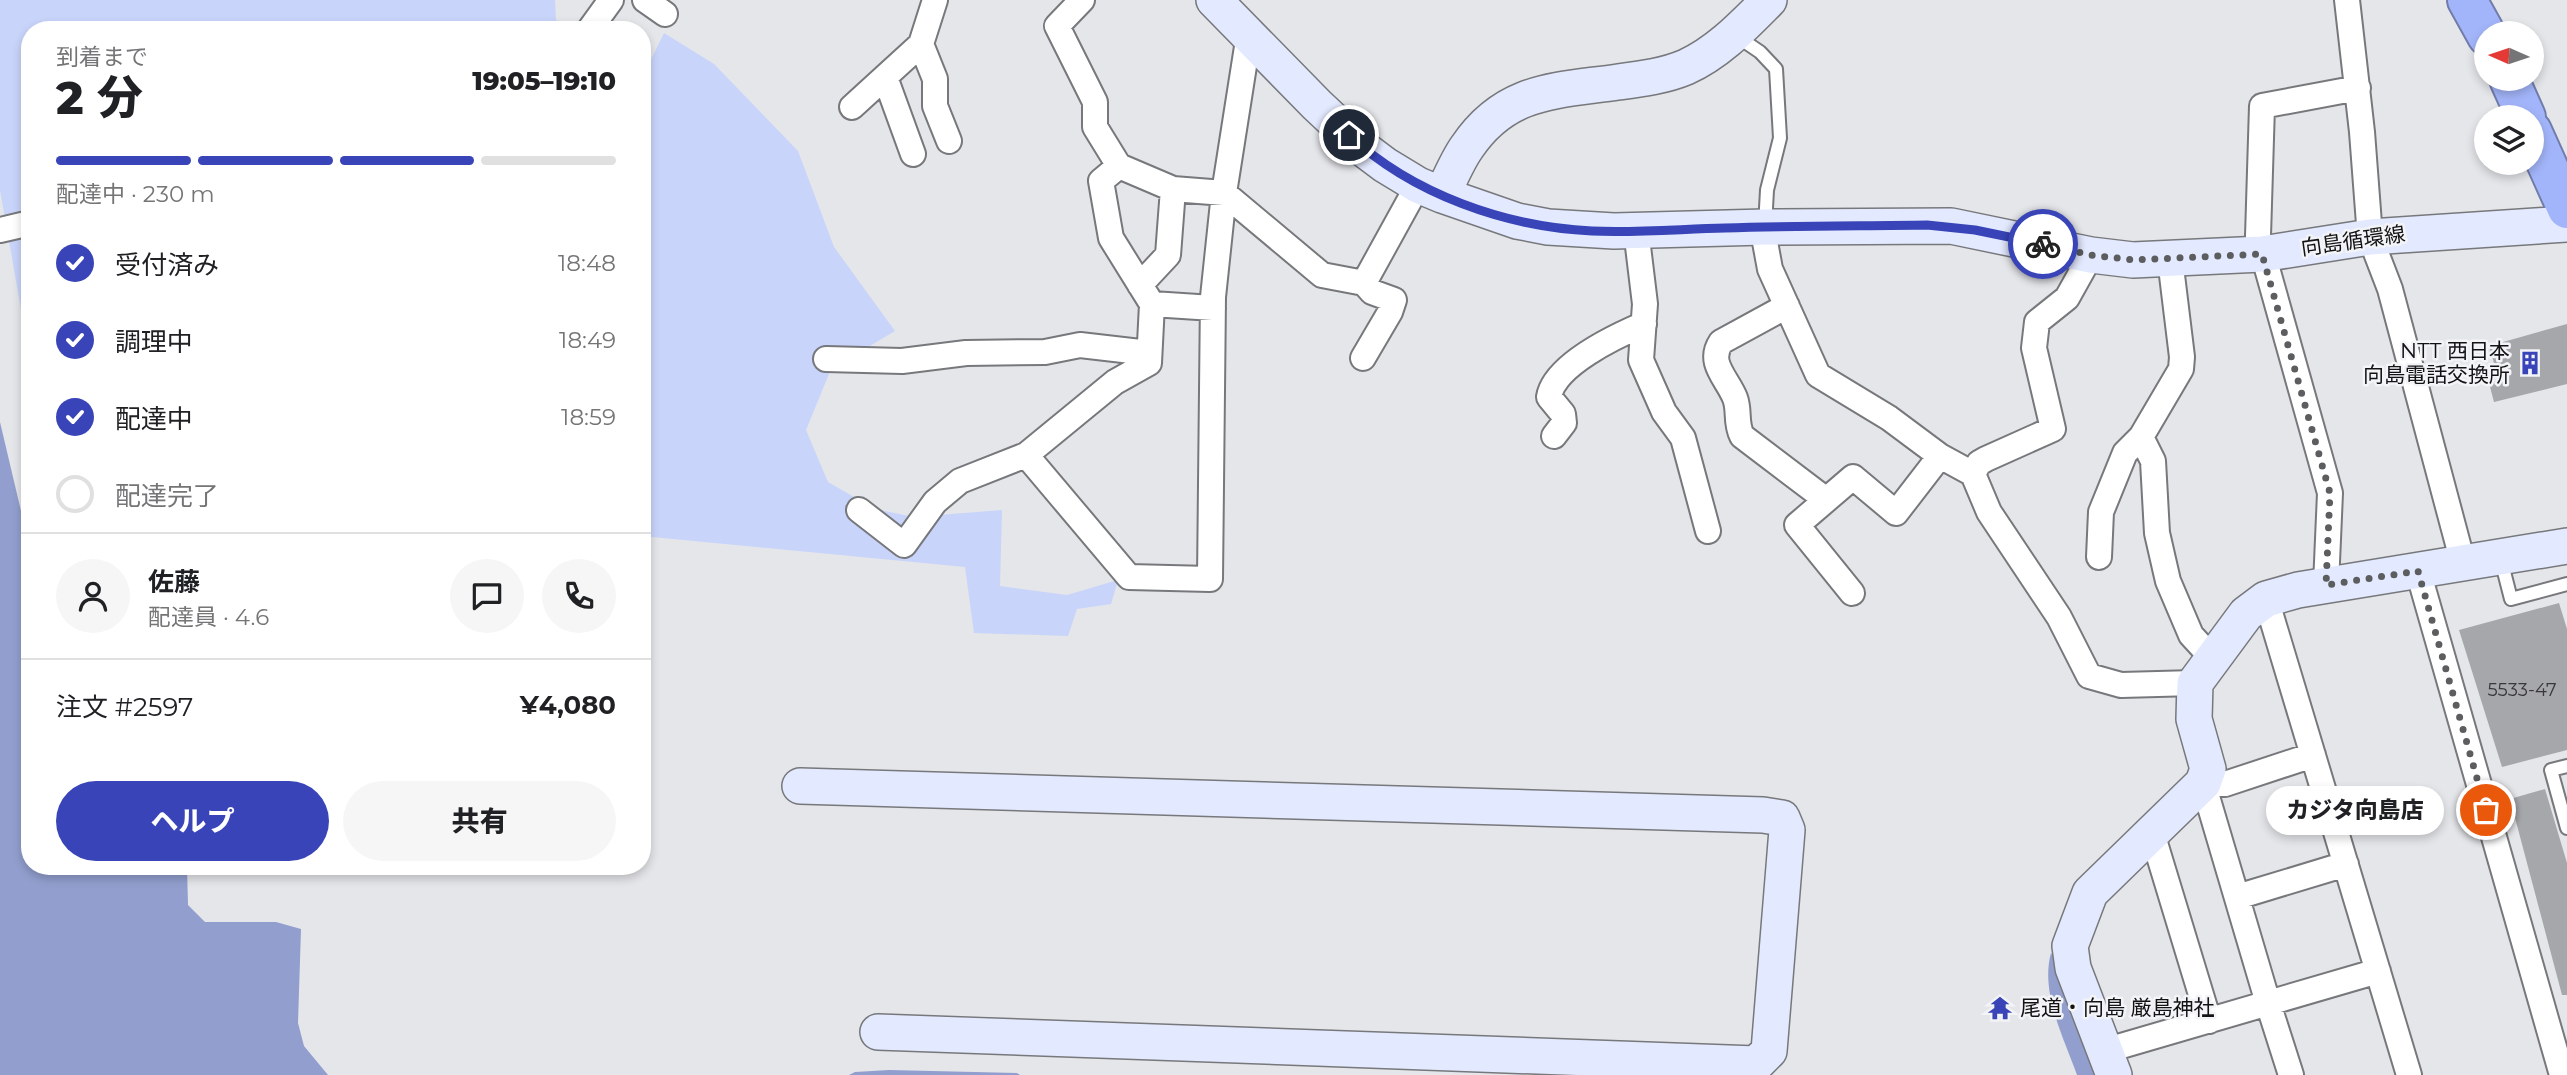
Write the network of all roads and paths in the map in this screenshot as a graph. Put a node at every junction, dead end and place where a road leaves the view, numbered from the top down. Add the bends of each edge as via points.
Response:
1 (611, 0) edge
2 (935, 0) edge
3 (1214, 0) edge
4 (1769, 0) edge
5 (2347, 0) edge
6 (2466, 0) edge
7 (1072, 3) edge
8 (596, 21) edge
9 (2478, 21) edge
10 (1248, 34) junction
11 (1734, 34) junction
12 (921, 44) junction
13 (885, 76) junction
14 (2358, 88) junction
15 (852, 107) dead end
16 (949, 141) dead end
17 (913, 154) dead end
18 (2544, 158) edge
19 (1119, 166) junction
20 (1173, 189) junction
21 (1430, 190) junction
22 (1224, 193) junction
23 (2567, 209) edge
24 (2567, 224) edge
25 (21, 225) edge
26 (1765, 227) junction
27 (0, 230) edge
28 (1636, 230) junction
29 (2370, 237) junction
30 (2262, 254) junction
31 (2091, 255) junction
32 (2170, 259) junction
33 (1364, 283) junction
34 (1146, 295) junction
35 (1787, 306) junction
36 (1213, 308) junction
37 (1644, 324) junction
38 (1149, 353) junction
39 (1363, 358) dead end
40 (825, 359) dead end
41 (1554, 436) dead end
42 (2141, 437) junction
43 (1026, 455) junction
44 (1940, 456) junction
45 (1973, 474) junction
46 (1825, 499) junction
47 (859, 510) dead end
48 (1709, 531) dead end
49 (2567, 546) edge
50 (2099, 557) dead end
51 (2501, 557) junction
52 (2463, 564) junction
53 (2418, 571) junction
54 (2567, 584) edge
55 (2326, 585) junction
56 (1852, 593) dead end
57 (2266, 599) junction
58 (2204, 671) junction
59 (2313, 755) junction
60 (2567, 766) edge
61 (2203, 783) junction
62 (800, 786) dead end
63 (2567, 828) edge
64 (2152, 833) junction
65 (2346, 863) junction
66 (2237, 897) junction
67 (2378, 971) junction
68 (2268, 1003) junction
69 (2209, 1021) junction
70 (878, 1032) dead end
71 (2109, 1063) edge
72 (1627, 1067) edge
73 (2291, 1075) edge
74 (2409, 1075) edge
75 (2562, 1075) edge

1 - 8 street
2 - 12 street
3 - 10 street, 向島循環線
4 - 11 street
5 - 14 street
6 - 9 highway
7 - 19 street via 1057,26 1095,102 1095,127
10 - 21 street, 向島循環線 via 1365,150
10 - 22 street
11 - 21 street via 1685,67 1650,78 1545,92 1507,106 1485,124
11 - 26 lane via 1776,69 1780,138 1767,190
12 - 13 street
12 - 16 street via 935,79 935,106
13 - 15 street
13 - 17 street
14 - 29 street
14 - 30 street via 2262,106 2258,236
18 - 23 highway
19 - 20 street
19 - 34 street via 1101,181 1111,238
20 - 22 street
20 - 34 street via 1168,255
21 - 28 street, 向島循環線 via 1517,221 1590,231
21 - 33 street
22 - 33 street via 1322,275
22 - 36 street
24 - 29 street, 向島循環線
25 - 27 street
26 - 28 street, 向島循環線
26 - 31 street, 向島循環線 via 1951,226
26 - 35 street via 1770,269
28 - 37 street
29 - 30 street, 向島循環線
29 - 52 street via 2390,289
30 - 32 street, 向島循環線
30 - 55 street via 2330,493
31 - 32 street, 向島循環線
31 - 45 street via 2067,298 2037,322 2035,348 2053,429 1986,459
32 - 42 street via 2181,369
33 - 39 street via 1372,292 1394,300
34 - 36 street
34 - 38 street
35 - 44 street via 1818,375
35 - 46 street via 1721,342 1716,350 1717,366 1735,400 1742,436
36 - 43 street via 1210,579 1129,577
37 - 41 street via 1576,363 1551,387 1549,397 1563,414 1564,424
37 - 48 street via 1640,360 1664,412 1683,438
38 - 40 street via 1080,345 1045,352 966,353 902,361
38 - 43 street via 1149,363 1115,382
42 - 50 street via 2125,453 2101,512
42 - 58 street via 2153,461 2157,533 2168,581
43 - 47 street via 960,481 935,502 904,545
44 - 45 street
44 - 46 street via 1896,513 1853,477
45 - 58 street via 1989,512 2059,617 2089,676 2121,685
46 - 56 street via 1797,525
49 - 51 street
51 - 52 street
51 - 54 lane via 2511,598
52 - 53 street
53 - 55 street
53 - 75 street
55 - 57 street
57 - 58 street via 2246,614
57 - 59 street
58 - 61 street via 2194,719 2208,769
59 - 61 street via 2225,784
59 - 65 street
60 - 63 lane via 2551,770
61 - 64 street
61 - 66 street
62 - 72 street via 1782,818 1787,830 1769,1051 1756,1064
64 - 69 street
64 - 71 street via 2090,893 2070,946 2073,968
65 - 66 street
65 - 67 street
66 - 68 street
67 - 68 street
67 - 74 street
68 - 69 street
68 - 73 street
69 - 71 street
70 - 72 street

